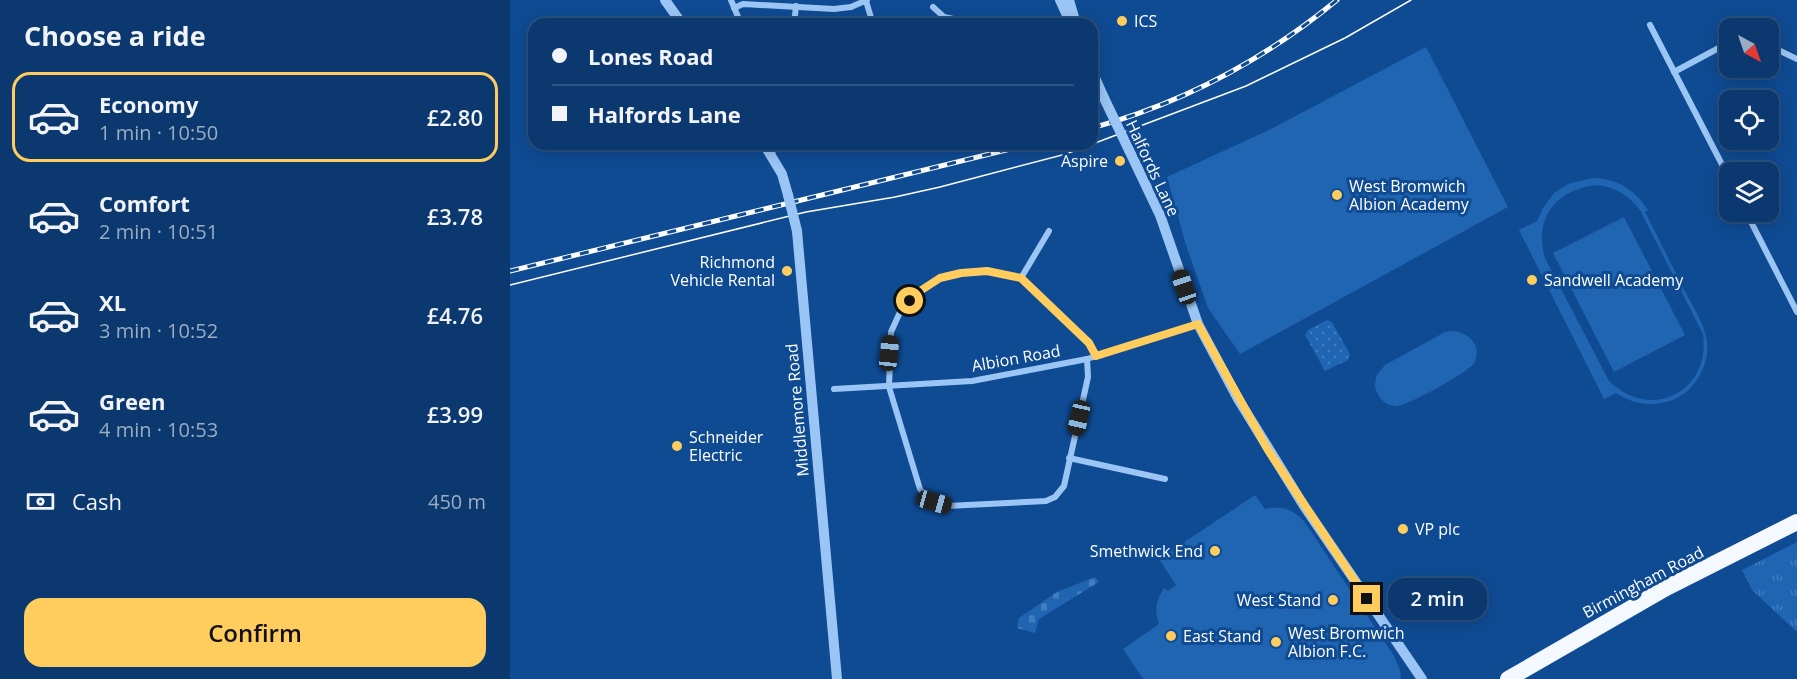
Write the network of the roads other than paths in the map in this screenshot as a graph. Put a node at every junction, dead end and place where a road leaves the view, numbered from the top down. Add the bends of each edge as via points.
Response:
1 (665, 0) edge
2 (731, 0) edge
3 (867, 0) edge
4 (1060, 0) edge
5 (1069, 0) edge
6 (796, 6) junction
7 (933, 7) dead end
8 (734, 8) junction
9 (678, 18) edge
10 (738, 18) edge
11 (795, 18) edge
12 (872, 18) edge
13 (941, 18) edge
14 (1068, 18) edge
15 (1074, 18) edge
16 (1650, 25) dead end
17 (1719, 48) edge
18 (1779, 50) edge
19 (1797, 59) edge
20 (1674, 72) junction
21 (1098, 84) edge
22 (768, 150) edge
23 (1721, 162) edge
24 (1751, 222) edge
25 (1049, 231) dead end
26 (1021, 278) junction
27 (1797, 312) edge
28 (1198, 324) junction
29 (1096, 356) junction
30 (1087, 359) junction
31 (889, 387) junction
32 (834, 390) dead end
33 (1069, 458) junction
34 (1165, 479) dead end
35 (1797, 522) edge
36 (837, 679) edge
37 (1422, 679) edge
38 (1508, 679) edge

1 - 9 street
2 - 8 street
3 - 6 street via 834,9
3 - 12 street
4 - 14 street
5 - 15 street
6 - 8 street via 743,4
6 - 11 street
7 - 13 street
8 - 10 street
16 - 20 street
17 - 20 street
18 - 19 street
20 - 23 street
21 - 28 street, Halfords Lane, bridge via 1160,215
22 - 36 street, Middlemore Road, bridge via 782,174 797,231
24 - 27 street
25 - 26 street
26 - 29 street via 1089,343
26 - 31 street via 987,271 961,273 940,278 920,291 901,310 891,332
28 - 29 street, Albion Road
28 - 37 street, Halfords Lane via 1278,466
29 - 30 street, Albion Road
30 - 31 street, Albion Road via 972,381
30 - 33 street via 1088,377
31 - 32 street, Albion Road
31 - 33 street via 920,489 934,502 947,506 1046,501 1064,486
33 - 34 street
35 - 38 highway, Birmingham Road via 1666,588

